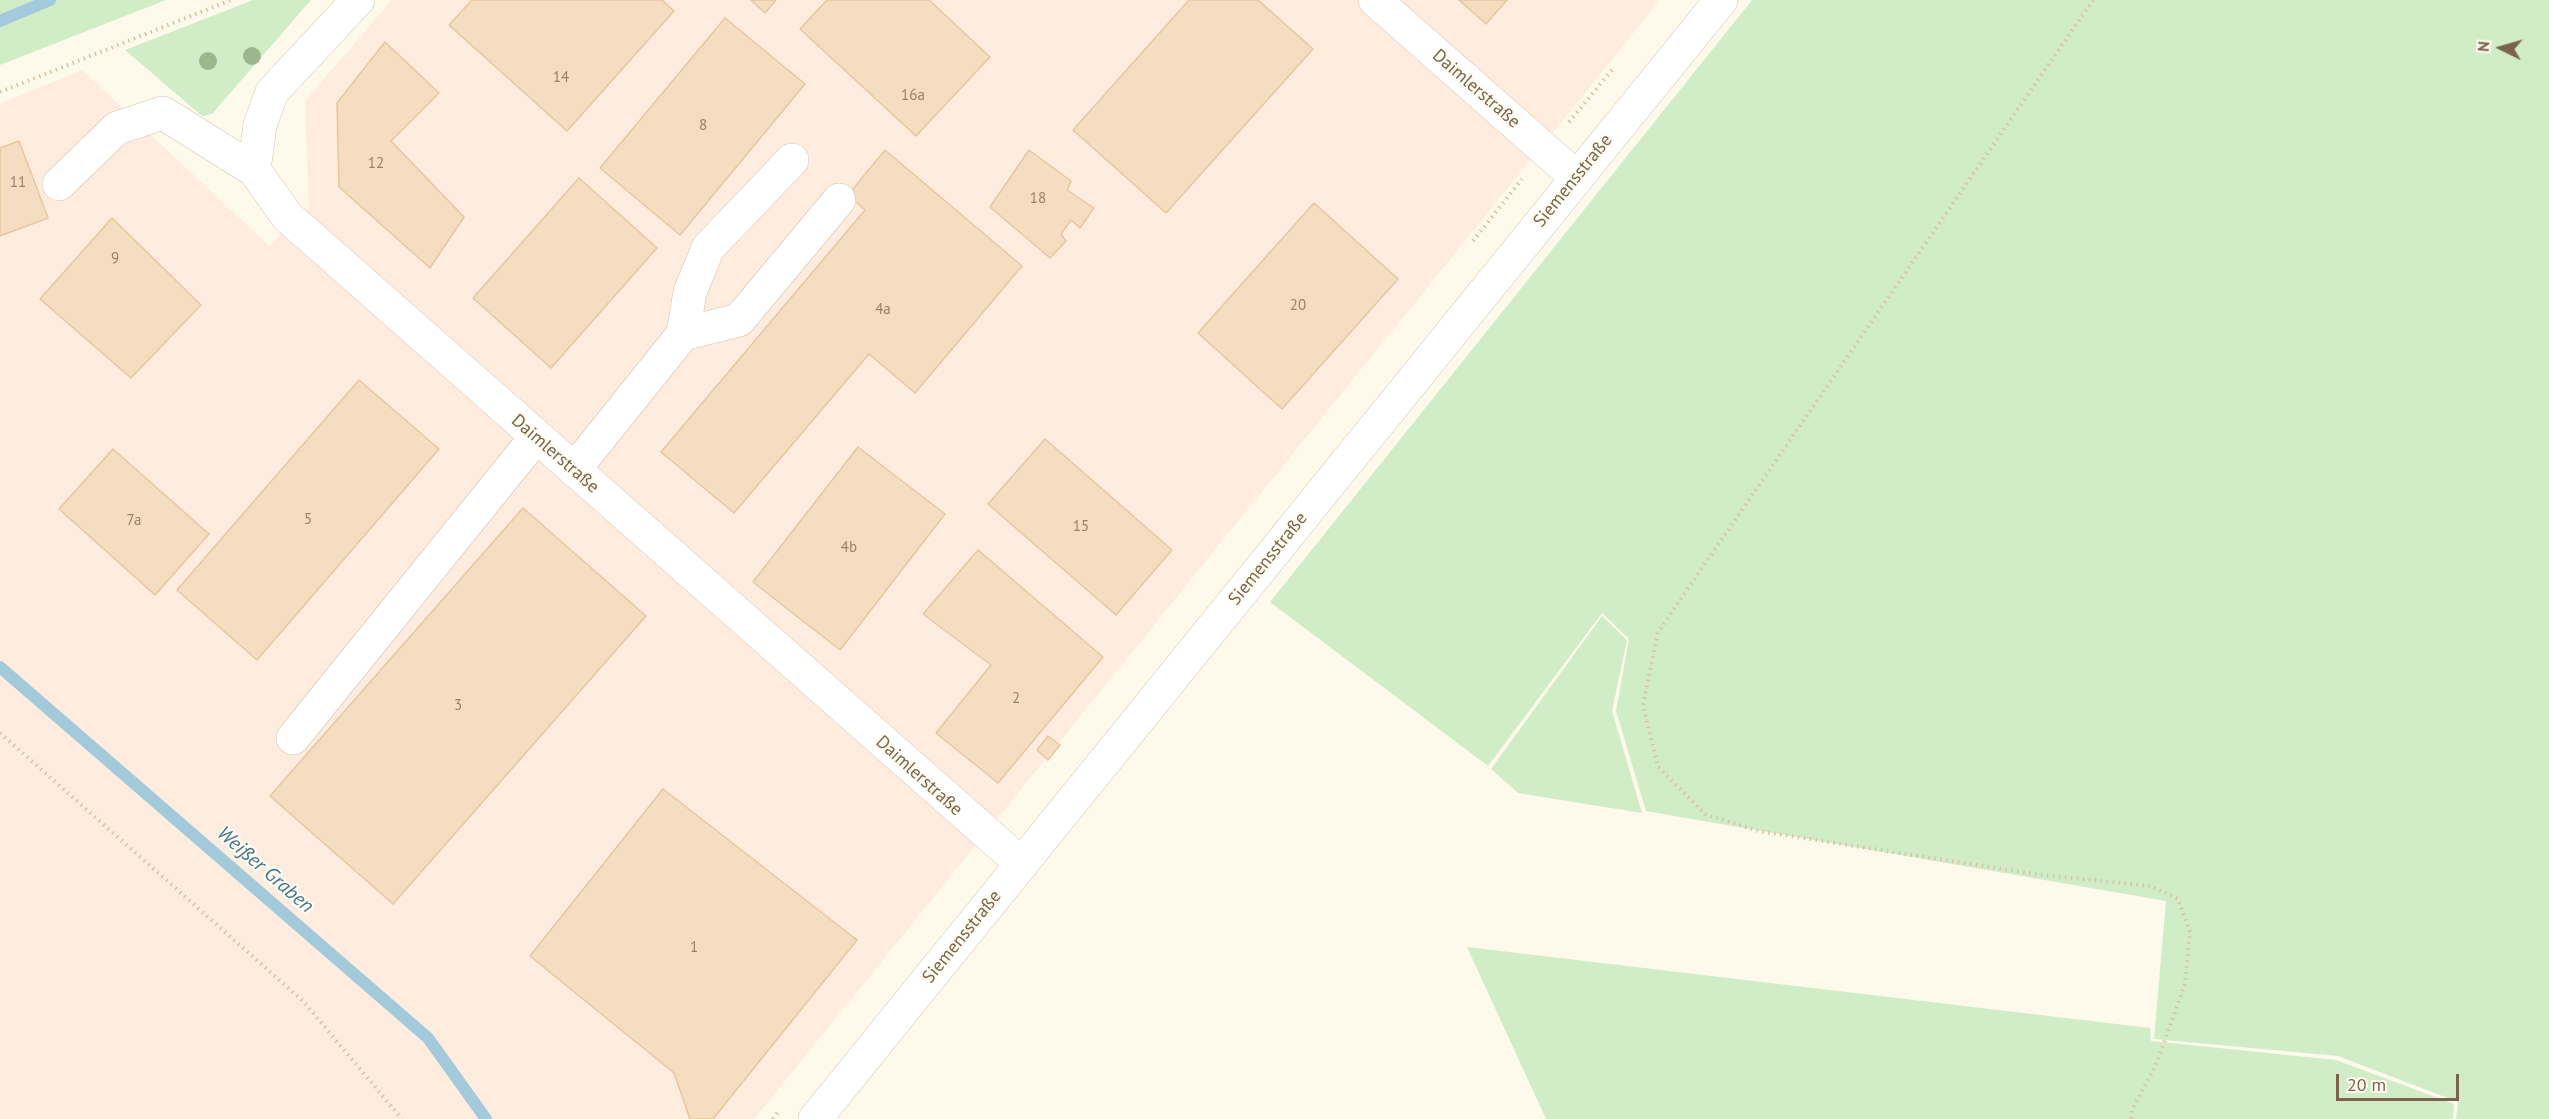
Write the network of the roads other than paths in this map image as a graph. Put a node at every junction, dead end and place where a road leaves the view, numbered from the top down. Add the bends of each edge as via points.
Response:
1 (358, 0) edge
2 (1375, 0) edge
3 (1721, 0) edge
4 (792, 160) dead end
5 (254, 170) junction
6 (1576, 177) junction
7 (59, 183) dead end
8 (839, 200) dead end
9 (683, 334) junction
10 (536, 437) junction
11 (574, 470) junction
12 (292, 738) dead end
13 (1022, 864) junction
14 (815, 1119) edge

1 - 5 street via 273,92 260,125
2 - 6 street, Daimlerstraße
3 - 6 street, Siemensstraße
4 - 9 street via 708,248 690,292
5 - 7 street via 163,113 117,128
5 - 10 street, Daimlerstraße via 288,218
6 - 13 street, Siemensstraße
8 - 9 street via 739,320
9 - 11 street
10 - 11 street, Daimlerstraße
10 - 12 street
11 - 13 street, Daimlerstraße
13 - 14 street, Siemensstraße

